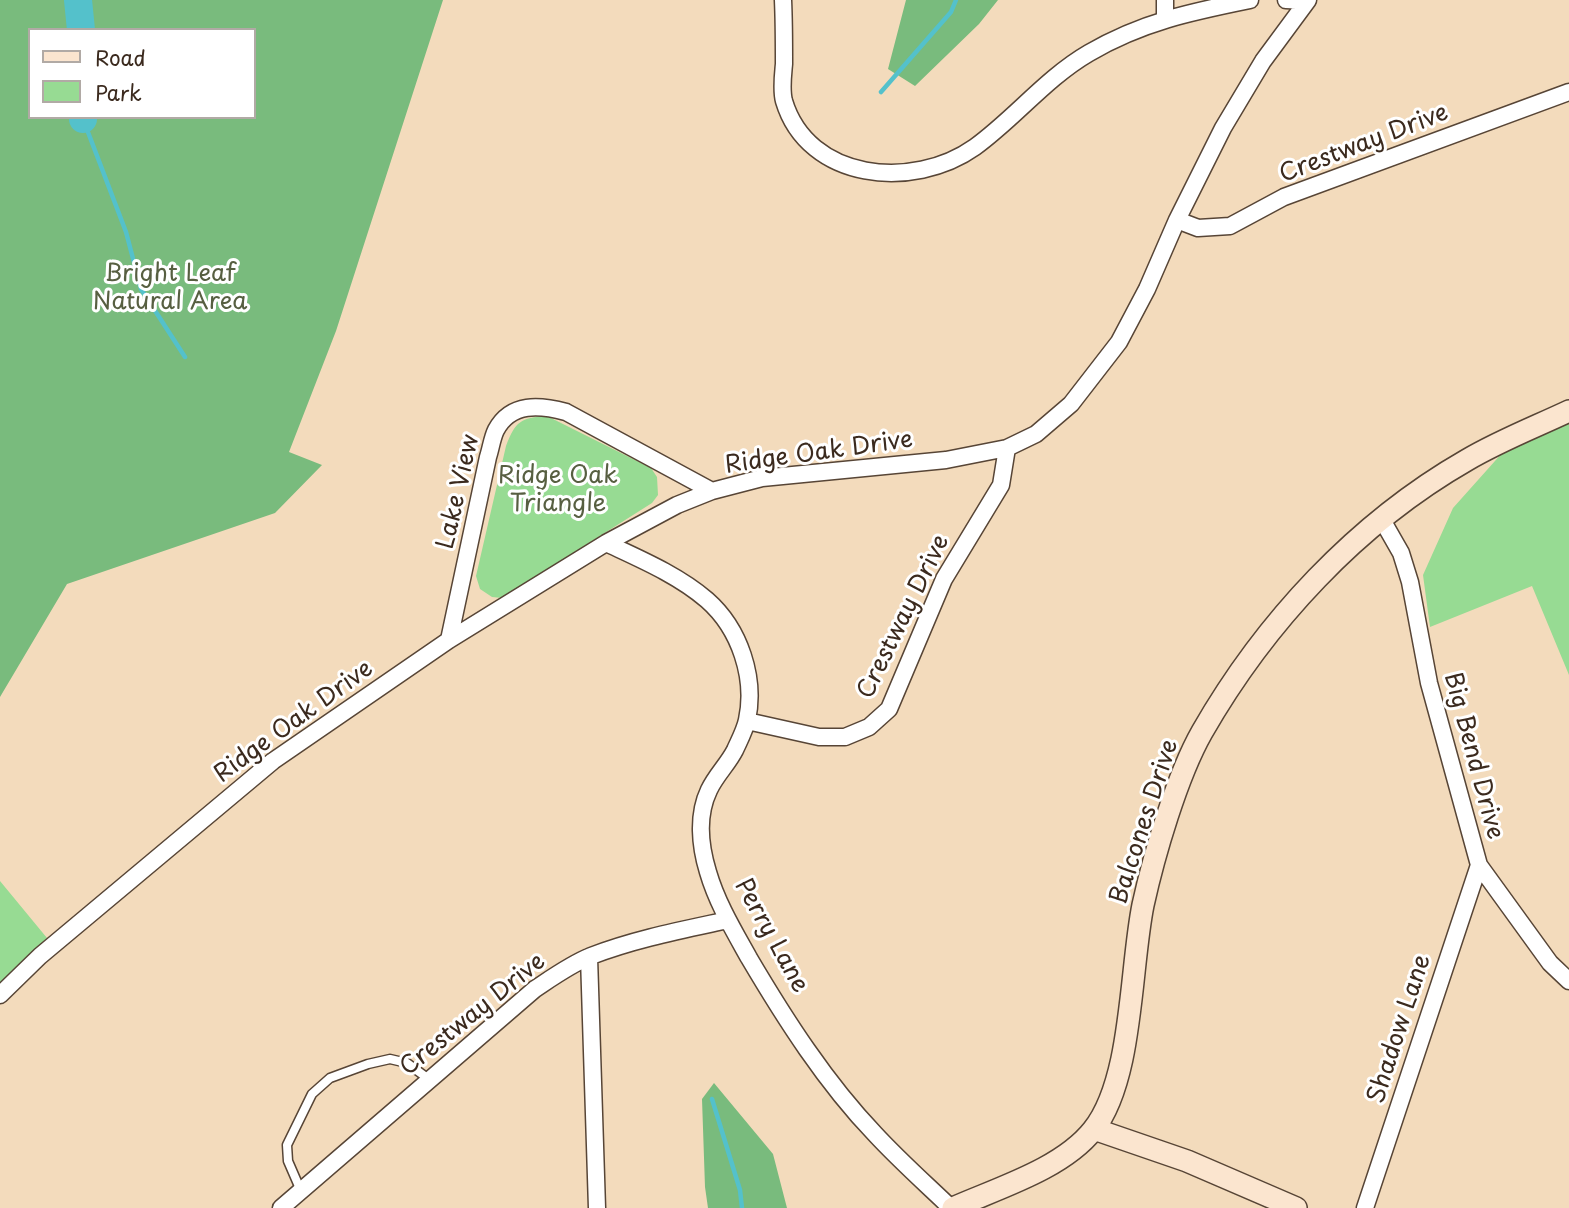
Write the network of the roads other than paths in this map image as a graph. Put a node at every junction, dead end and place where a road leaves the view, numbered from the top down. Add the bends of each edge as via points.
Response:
1 (783, 0) edge
2 (1165, 0) edge
3 (1250, 0) edge
4 (1286, 0) edge
5 (1308, 0) edge
6 (1165, 18) junction
7 (1569, 92) edge
8 (1177, 220) junction
9 (1569, 411) edge
10 (1007, 448) junction
11 (712, 491) junction
12 (1381, 518) junction
13 (606, 543) junction
14 (449, 640) junction
15 (747, 721) junction
16 (1479, 865) junction
17 (728, 920) junction
18 (589, 957) junction
19 (1569, 981) edge
20 (0, 995) edge
21 (430, 1080) junction
22 (1094, 1129) junction
23 (301, 1191) junction
24 (281, 1208) edge
25 (597, 1208) edge
26 (952, 1208) edge
27 (1296, 1208) edge
28 (1365, 1208) edge

1 - 6 street via 783,98 794,126 814,148 839,164 871,173 911,173 974,148 1066,66
2 - 6 street
3 - 6 street
4 - 5 street
5 - 8 street, Ridge Oak Drive via 1263,61 1223,128
7 - 8 street, Crestway Drive via 1284,197 1230,226 1198,228
8 - 10 street, Ridge Oak Drive via 1119,342 1071,404 1036,434
9 - 12 street, Balcones Drive via 1466,460
10 - 11 street, Ridge Oak Drive via 946,460 762,478
10 - 15 street, Crestway Drive via 1001,485 944,579 889,709 869,727 845,737 819,737
11 - 13 street, Ridge Oak Drive
11 - 14 street, Lake View via 566,411 522,407 502,423 494,438
12 - 16 street, Big Bend Drive via 1401,553 1410,582 1429,683
12 - 22 street, Balcones Drive via 1296,601 1201,734 1152,869 1135,947 1119,1072
13 - 14 street, Ridge Oak Drive
13 - 15 street, Perry Lane via 681,581 708,601 732,630 750,686
14 - 20 street, Ridge Oak Drive via 272,761
15 - 17 street, Perry Lane via 734,752 709,790 701,816 708,873
16 - 19 street, Big Bend Drive via 1550,963
16 - 28 street, Shadow Lane
17 - 18 street, Crestway Drive
17 - 26 street, Perry Lane via 819,1064 874,1133
18 - 21 street, Crestway Drive via 535,989
18 - 25 street
21 - 23 street, Crestway Drive
21 - 23 lane via 407,1063 390,1059 330,1078 312,1094 287,1145 288,1161
22 - 26 street, Balcones Drive via 1045,1167
22 - 27 street via 1187,1161
23 - 24 street, Crestway Drive

